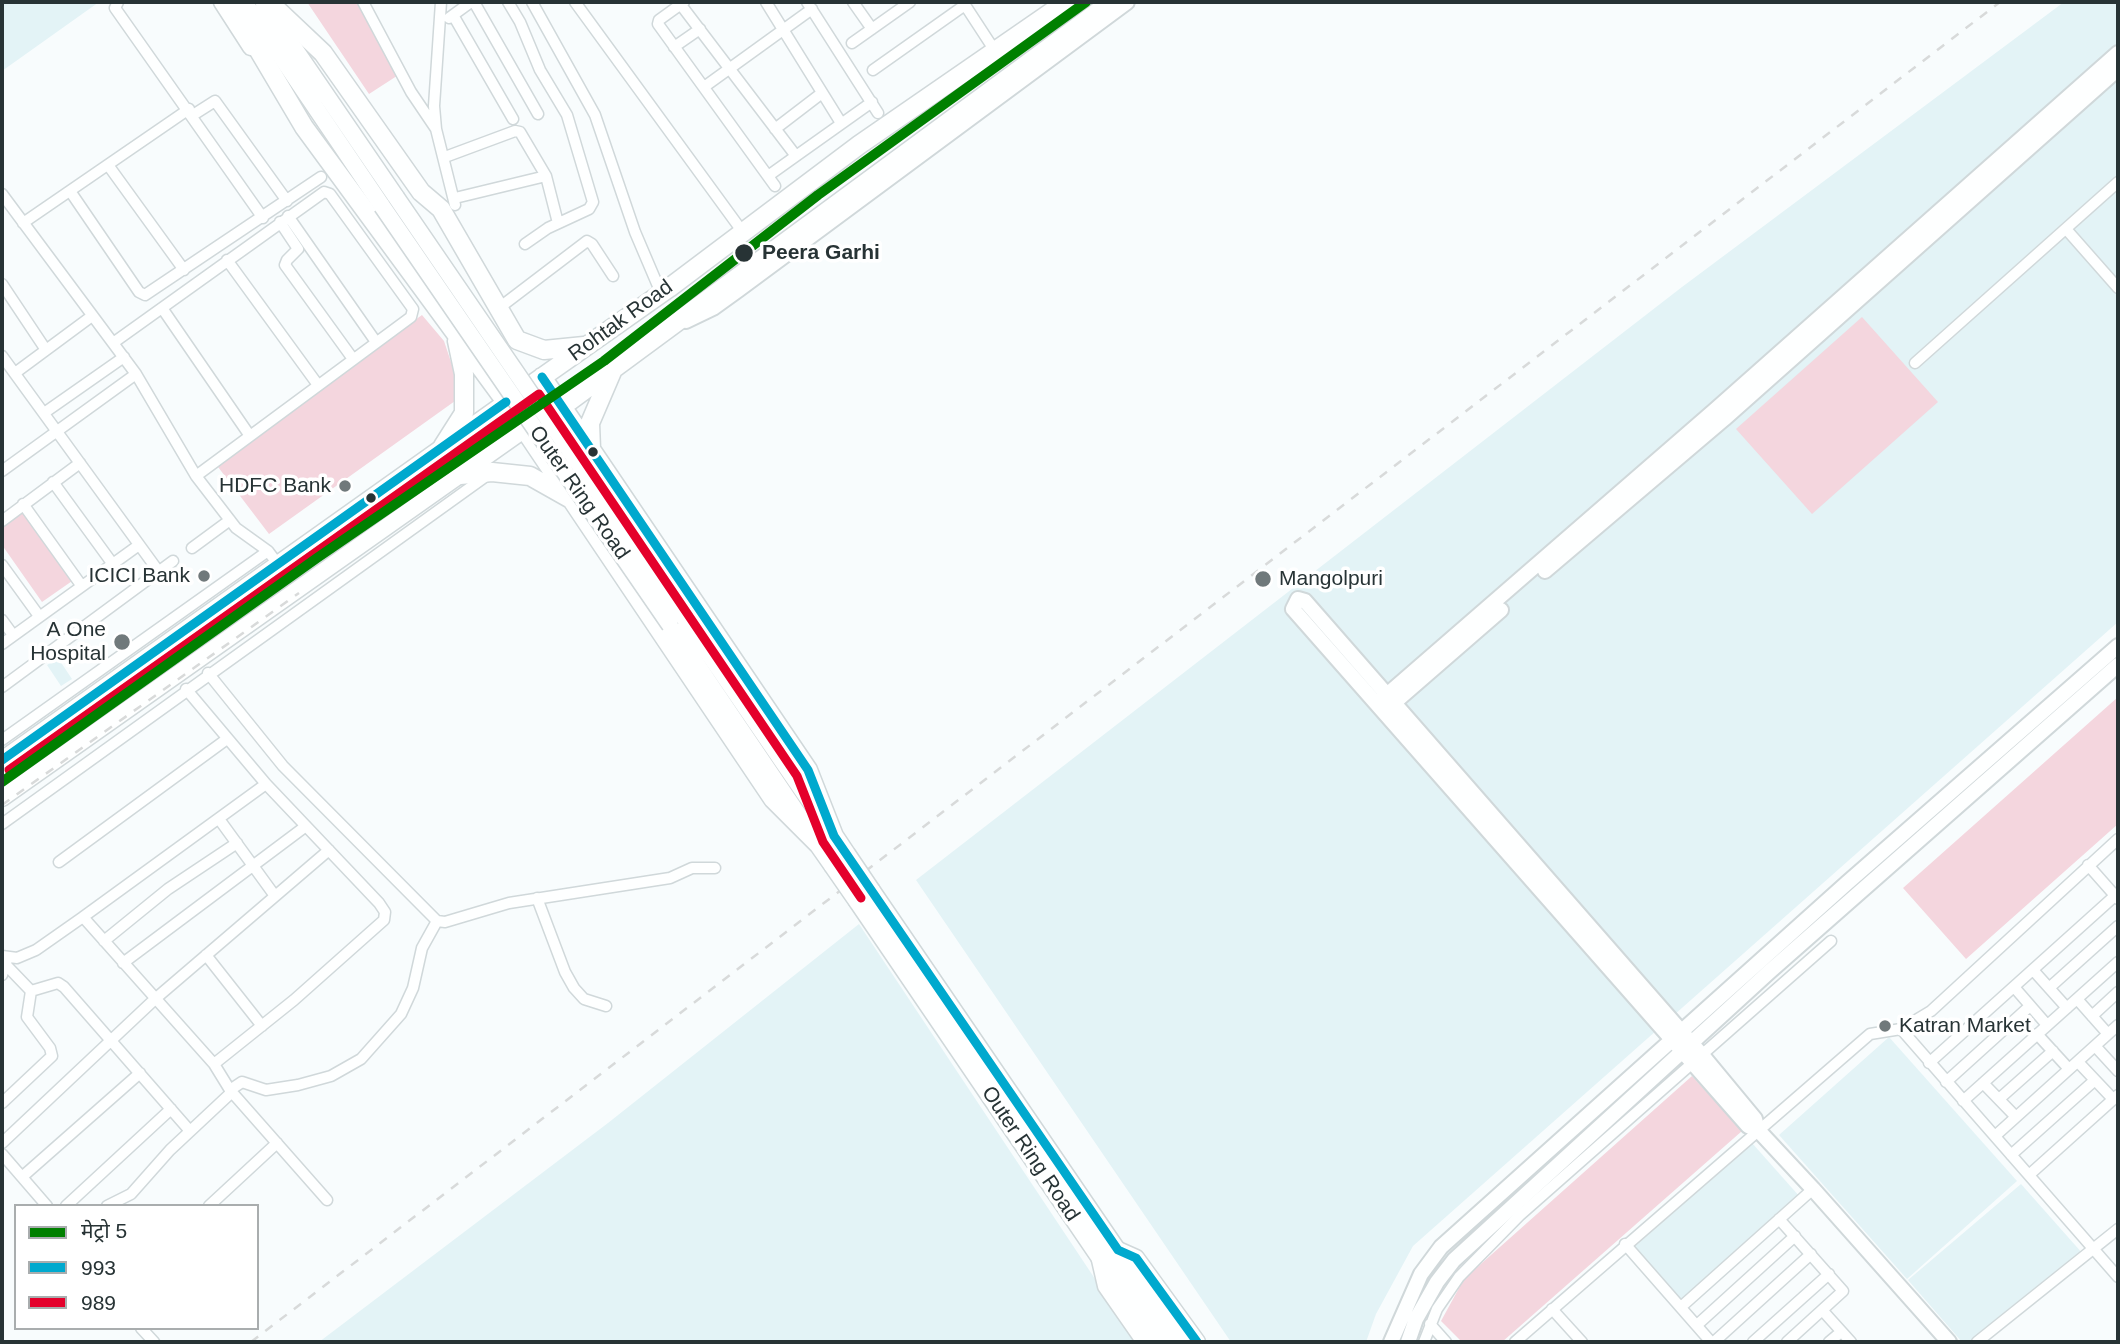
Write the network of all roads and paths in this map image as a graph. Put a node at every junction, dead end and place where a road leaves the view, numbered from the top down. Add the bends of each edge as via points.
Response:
1 (118, 2) edge
2 (222, 2) edge
3 (235, 2) edge
4 (244, 2) edge
5 (263, 2) edge
6 (269, 2) edge
7 (363, 2) edge
8 (441, 2) edge
9 (472, 2) edge
10 (508, 2) edge
11 (533, 2) edge
12 (575, 2) edge
13 (766, 2) edge
14 (853, 2) edge
15 (910, 2) edge
16 (1111, 2) edge
17 (1126, 2) edge
18 (683, 3) edge
19 (964, 3) edge
20 (1063, 3) edge
21 (809, 6) edge
22 (453, 15) junction
23 (440, 24) junction
24 (699, 29) junction
25 (872, 29) junction
26 (783, 30) junction
27 (852, 43) dead end
28 (674, 47) junction
29 (259, 51) junction
30 (995, 51) junction
31 (2118, 53) edge
32 (729, 68) junction
33 (2118, 69) edge
34 (873, 71) dead end
35 (704, 87) junction
36 (822, 93) junction
37 (872, 102) junction
38 (191, 112) junction
39 (878, 113) dead end
40 (538, 114) dead end
41 (513, 119) dead end
42 (841, 123) junction
43 (436, 129) junction
44 (775, 129) junction
45 (796, 156) junction
46 (445, 157) junction
47 (108, 165) junction
48 (546, 176) junction
49 (768, 176) junction
50 (321, 177) dead end
51 (2118, 182) edge
52 (775, 186) dead end
53 (70, 191) junction
54 (2, 194) edge
55 (287, 201) junction
56 (389, 202) junction
57 (263, 218) junction
58 (284, 219) junction
59 (23, 223) junction
60 (558, 223) junction
61 (2066, 229) junction
62 (742, 230) junction
63 (525, 244) dead end
64 (227, 260) junction
65 (184, 270) junction
66 (613, 276) dead end
67 (2, 284) edge
68 (2118, 288) edge
69 (661, 293) junction
70 (162, 307) junction
71 (499, 308) junction
72 (92, 316) junction
73 (672, 326) junction
74 (456, 335) junction
75 (376, 342) junction
76 (113, 343) junction
77 (587, 346) junction
78 (46, 350) junction
79 (2, 356) edge
80 (124, 357) junction
81 (353, 359) junction
82 (1915, 363) dead end
83 (614, 367) junction
84 (15, 373) junction
85 (135, 374) junction
86 (542, 377) junction
87 (317, 385) junction
88 (506, 402) junction
89 (563, 406) junction
90 (44, 413) junction
91 (525, 429) junction
92 (57, 431) junction
93 (250, 436) junction
94 (443, 446) junction
95 (591, 449) junction
96 (80, 463) junction
97 (2, 471) edge
98 (492, 472) junction
99 (460, 475) junction
100 (196, 476) junction
101 (53, 482) junction
102 (620, 491) junction
103 (572, 499) junction
104 (23, 505) junction
105 (584, 517) junction
106 (230, 520) junction
107 (2, 521) edge
108 (139, 545) junction
109 (192, 548) dead end
110 (272, 557) junction
111 (173, 561) dead end
112 (112, 563) junction
113 (2, 565) edge
114 (159, 572) junction
115 (328, 578) junction
116 (81, 585) junction
117 (39, 616) junction
118 (2, 620) edge
119 (13, 635) junction
120 (2, 644) edge
121 (2118, 646) edge
122 (2118, 665) edge
123 (208, 673) junction
124 (2, 687) edge
125 (186, 689) junction
126 (1385, 703) junction
127 (227, 739) junction
128 (2, 740) edge
129 (2, 760) edge
130 (266, 784) junction
131 (2, 798) edge
132 (219, 819) junction
133 (2, 824) edge
134 (306, 827) junction
135 (2118, 839) edge
136 (827, 841) junction
137 (237, 843) junction
138 (329, 850) junction
139 (59, 862) dead end
140 (253, 865) junction
141 (2088, 865) junction
142 (715, 868) dead end
143 (275, 896) junction
144 (864, 896) junction
145 (2117, 896) edge
146 (537, 898) junction
147 (83, 917) junction
148 (438, 921) junction
149 (2118, 926) edge
150 (104, 941) junction
151 (1831, 941) dead end
152 (206, 956) junction
153 (5, 959) edge
154 (2118, 962) edge
155 (123, 963) junction
156 (2033, 970) junction
157 (2, 975) edge
158 (2014, 987) junction
159 (2049, 988) junction
160 (31, 991) junction
161 (2118, 992) edge
162 (155, 999) junction
163 (2077, 999) junction
164 (607, 1006) dead end
165 (2030, 1006) junction
166 (2067, 1008) junction
167 (2092, 1016) junction
168 (2047, 1025) junction
169 (2118, 1025) edge
170 (262, 1026) junction
171 (1901, 1029) junction
172 (2037, 1034) junction
173 (2108, 1034) junction
174 (112, 1040) junction
175 (1682, 1041) junction
176 (2095, 1046) junction
177 (2053, 1051) junction
178 (1698, 1059) junction
179 (2078, 1062) junction
180 (1929, 1063) junction
181 (214, 1064) junction
182 (2116, 1065) edge
183 (2069, 1069) junction
184 (140, 1073) junction
185 (2095, 1080) junction
186 (1946, 1082) junction
187 (1983, 1083) junction
188 (231, 1091) junction
189 (2116, 1097) edge
190 (1999, 1100) junction
191 (1963, 1101) junction
192 (2, 1103) edge
193 (171, 1109) junction
194 (2016, 1118) junction
195 (190, 1131) junction
196 (1759, 1131) junction
197 (1995, 1136) junction
198 (2, 1143) edge
199 (277, 1143) junction
200 (2, 1154) edge
201 (2011, 1155) junction
202 (2029, 1175) junction
203 (22, 1177) junction
204 (1813, 1189) junction
205 (327, 1200) dead end
206 (45, 1204) edge
207 (68, 1204) edge
208 (111, 1204) edge
209 (211, 1204) edge
210 (1779, 1219) junction
211 (2118, 1229) edge
212 (1795, 1237) junction
213 (1625, 1244) junction
214 (1118, 1250) junction
215 (2094, 1250) junction
216 (1811, 1254) junction
217 (1098, 1255) junction
218 (2116, 1271) edge
219 (1829, 1274) junction
220 (1133, 1289) junction
221 (1681, 1307) junction
222 (1552, 1309) junction
223 (1823, 1311) junction
224 (1430, 1324) junction
225 (1697, 1325) junction
226 (1841, 1332) junction
227 (1525, 1333) junction
228 (1145, 1342) edge
229 (1158, 1342) edge
230 (1179, 1342) edge
231 (1197, 1342) edge
232 (1391, 1342) edge
233 (1408, 1342) edge
234 (1424, 1342) edge
235 (1446, 1342) edge
236 (1515, 1342) edge
237 (1534, 1342) edge
238 (1582, 1342) edge
239 (1713, 1342) edge
240 (1753, 1342) edge
241 (1787, 1342) edge
242 (1829, 1342) edge
243 (1850, 1342) edge
244 (1950, 1342) edge
245 (1977, 1342) edge

1 - 38 street via 115,8
2 - 29 main road via 248,45
3 - 29 highway, Outer Ring Road
4 - 56 main road, Outer Ring Road
5 - 56 main road, Outer Ring Road
6 - 71 highway via 323,52 421,192 442,209
7 - 43 street
8 - 23 street
9 - 22 street
9 - 40 street
10 - 60 street via 567,115 593,202 589,209
11 - 69 street via 594,115
12 - 62 street
13 - 26 street
14 - 25 street
15 - 25 street
16 - 73 highway, Rohtak Road
17 - 73 street via 713,308
18 - 24 street
18 - 28 street via 657,22
19 - 30 street
19 - 34 street
20 - 30 highway, Rohtak Road
21 - 26 street
21 - 37 street
22 - 23 street
22 - 41 street
23 - 43 street
24 - 28 street
24 - 32 street
25 - 27 street
26 - 32 street
26 - 36 street
28 - 35 street
29 - 74 highway, Outer Ring Road via 304,127
30 - 62 highway, Rohtak Road
31 - 126 street
32 - 35 street
32 - 44 street
33 - 126 street via 1724,419
35 - 49 street
36 - 42 street
36 - 44 street
37 - 39 street
37 - 42 street
38 - 47 street
38 - 55 street via 215,101
38 - 57 street
42 - 45 street
43 - 46 street
44 - 45 street
45 - 49 street
46 - 48 street via 520,131
46 - 48 street via 455,201
47 - 53 street
47 - 65 street
48 - 60 street
49 - 52 street
50 - 55 street
51 - 61 street
53 - 59 street
53 - 65 street via 139,292 153,292
54 - 59 street
55 - 57 street
56 - 136 main road, Outer Ring Road, bridge
57 - 65 street
58 - 64 street
58 - 75 street
58 - 75 street via 327,192 413,309 413,316
58 - 81 street via 298,249 285,265
59 - 72 street
60 - 63 street
61 - 68 street
61 - 82 street
62 - 69 highway, Rohtak Road
64 - 70 street
64 - 87 street
66 - 71 street via 587,241
67 - 78 street
69 - 77 highway, Rohtak Road
70 - 76 street
70 - 93 street
71 - 77 highway via 517,340 544,350
72 - 76 street
72 - 78 street
73 - 83 highway, Rohtak Road
74 - 88 highway, Outer Ring Road
74 - 94 highway via 464,374 464,413
75 - 81 street
76 - 80 street
77 - 86 highway, Rohtak Road
78 - 84 street
79 - 84 street
80 - 85 street
80 - 90 street
81 - 87 street
83 - 89 highway, Rohtak Road
83 - 95 highway via 590,423
84 - 90 street
85 - 92 street
85 - 100 street
86 - 88 highway, Rohtak Road
86 - 89 highway, Outer Ring Road
87 - 93 street
88 - 91 highway, Outer Ring Road
88 - 94 main road, Rohtak Road
89 - 91 highway, Rohtak Road
89 - 95 highway, Outer Ring Road
90 - 92 street
91 - 99 main road, Rohtak Road
91 - 103 highway, Outer Ring Road
92 - 96 street
92 - 97 street
93 - 100 street
94 - 110 main road, Rohtak Road
95 - 102 highway, Outer Ring Road
96 - 101 street
96 - 108 street
98 - 99 highway
98 - 103 highway via 530,476
98 - 115 street
99 - 115 main road, Rohtak Road
100 - 106 street
101 - 104 street
101 - 112 street
102 - 105 highway
102 - 136 highway, Outer Ring Road via 808,770
103 - 105 highway, Outer Ring Road
104 - 107 street
104 - 116 street
105 - 136 highway, Outer Ring Road via 773,799
106 - 109 street
106 - 110 street
108 - 112 street
108 - 114 street
110 - 128 street
110 - 129 main road, Rohtak Road
111 - 114 street
112 - 116 street
113 - 117 street
114 - 124 street
115 - 123 street
115 - 131 main road, Rohtak Road
116 - 117 street
117 - 119 street
118 - 119 street
119 - 120 street
121 - 175 street
122 - 175 street
123 - 125 street
123 - 148 street via 283,766
125 - 127 street
125 - 133 street
126 - 126 street via 1293,609 1298,599 1306,601
126 - 175 street
127 - 130 street
127 - 139 street
130 - 132 street
130 - 134 street
132 - 137 street
132 - 147 street
134 - 138 street
134 - 140 street
135 - 141 street
136 - 144 highway, Outer Ring Road, bridge
137 - 140 street
137 - 150 street via 168,889
138 - 143 street
138 - 170 street via 383,908 384,920
140 - 143 street
140 - 155 street
141 - 145 street
141 - 171 street via 1931,1011
142 - 146 street via 692,868 633,886
143 - 152 street
144 - 214 highway, Outer Ring Road
144 - 217 highway, Outer Ring Road
145 - 156 street
146 - 148 street
146 - 164 street via 574,988 584,999
147 - 150 street
147 - 153 street via 36,950
148 - 188 street via 422,948 413,988 401,1014 361,1059 331,1076 298,1085 266,1090 242,1082
149 - 159 street
150 - 155 street
151 - 178 street
152 - 162 street
152 - 170 street
153 - 157 street
153 - 160 street
154 - 163 street
155 - 162 street
156 - 158 street
156 - 159 street
158 - 165 street
158 - 180 street
159 - 166 street
160 - 174 street via 58,984 64,987
160 - 192 street via 27,1017 52,1056
161 - 167 street
162 - 174 street
162 - 181 street
163 - 166 street
163 - 167 street
165 - 168 street
165 - 186 street
166 - 168 street
167 - 173 street
168 - 172 street
169 - 173 street
170 - 181 street
171 - 180 street
171 - 196 street via 1870,1034
172 - 177 street
172 - 187 street
173 - 176 street
174 - 184 street
174 - 198 street
175 - 178 street
175 - 232 street via 1441,1247 1421,1274
175 - 233 street via 1454,1260 1416,1319
176 - 179 street
176 - 182 street
177 - 183 street
177 - 190 street
178 - 196 street via 1748,1126
178 - 224 street via 1520,1215 1458,1277
179 - 183 street
179 - 185 street
180 - 186 street
181 - 188 street
183 - 194 street
184 - 193 street
184 - 203 street
185 - 189 street
185 - 201 street
186 - 191 street
187 - 190 street
187 - 191 street
188 - 195 street
188 - 199 street
189 - 202 street
190 - 194 street
191 - 197 street
193 - 195 street
193 - 207 street
194 - 197 street
195 - 208 street via 131,1194
196 - 204 street
196 - 213 street
197 - 201 street
199 - 205 street
199 - 209 street
200 - 203 street
201 - 202 street
202 - 215 street
203 - 206 street
204 - 210 street
204 - 244 street
210 - 212 street
210 - 221 street
211 - 215 street
212 - 216 street
212 - 225 street
213 - 221 street
213 - 222 street
214 - 220 highway
214 - 231 main road, Outer Ring Road via 1136,1258
215 - 218 street
215 - 245 street
216 - 219 street
216 - 239 street
217 - 220 highway, Outer Ring Road
217 - 228 main road via 1106,1286
219 - 223 street via 1843,1291
219 - 240 street
220 - 229 highway
220 - 230 highway
221 - 225 street
222 - 227 street
222 - 238 street
223 - 226 street
223 - 241 street
224 - 234 street
224 - 235 street
225 - 239 street
226 - 242 street
226 - 243 street
227 - 236 street
227 - 237 street

